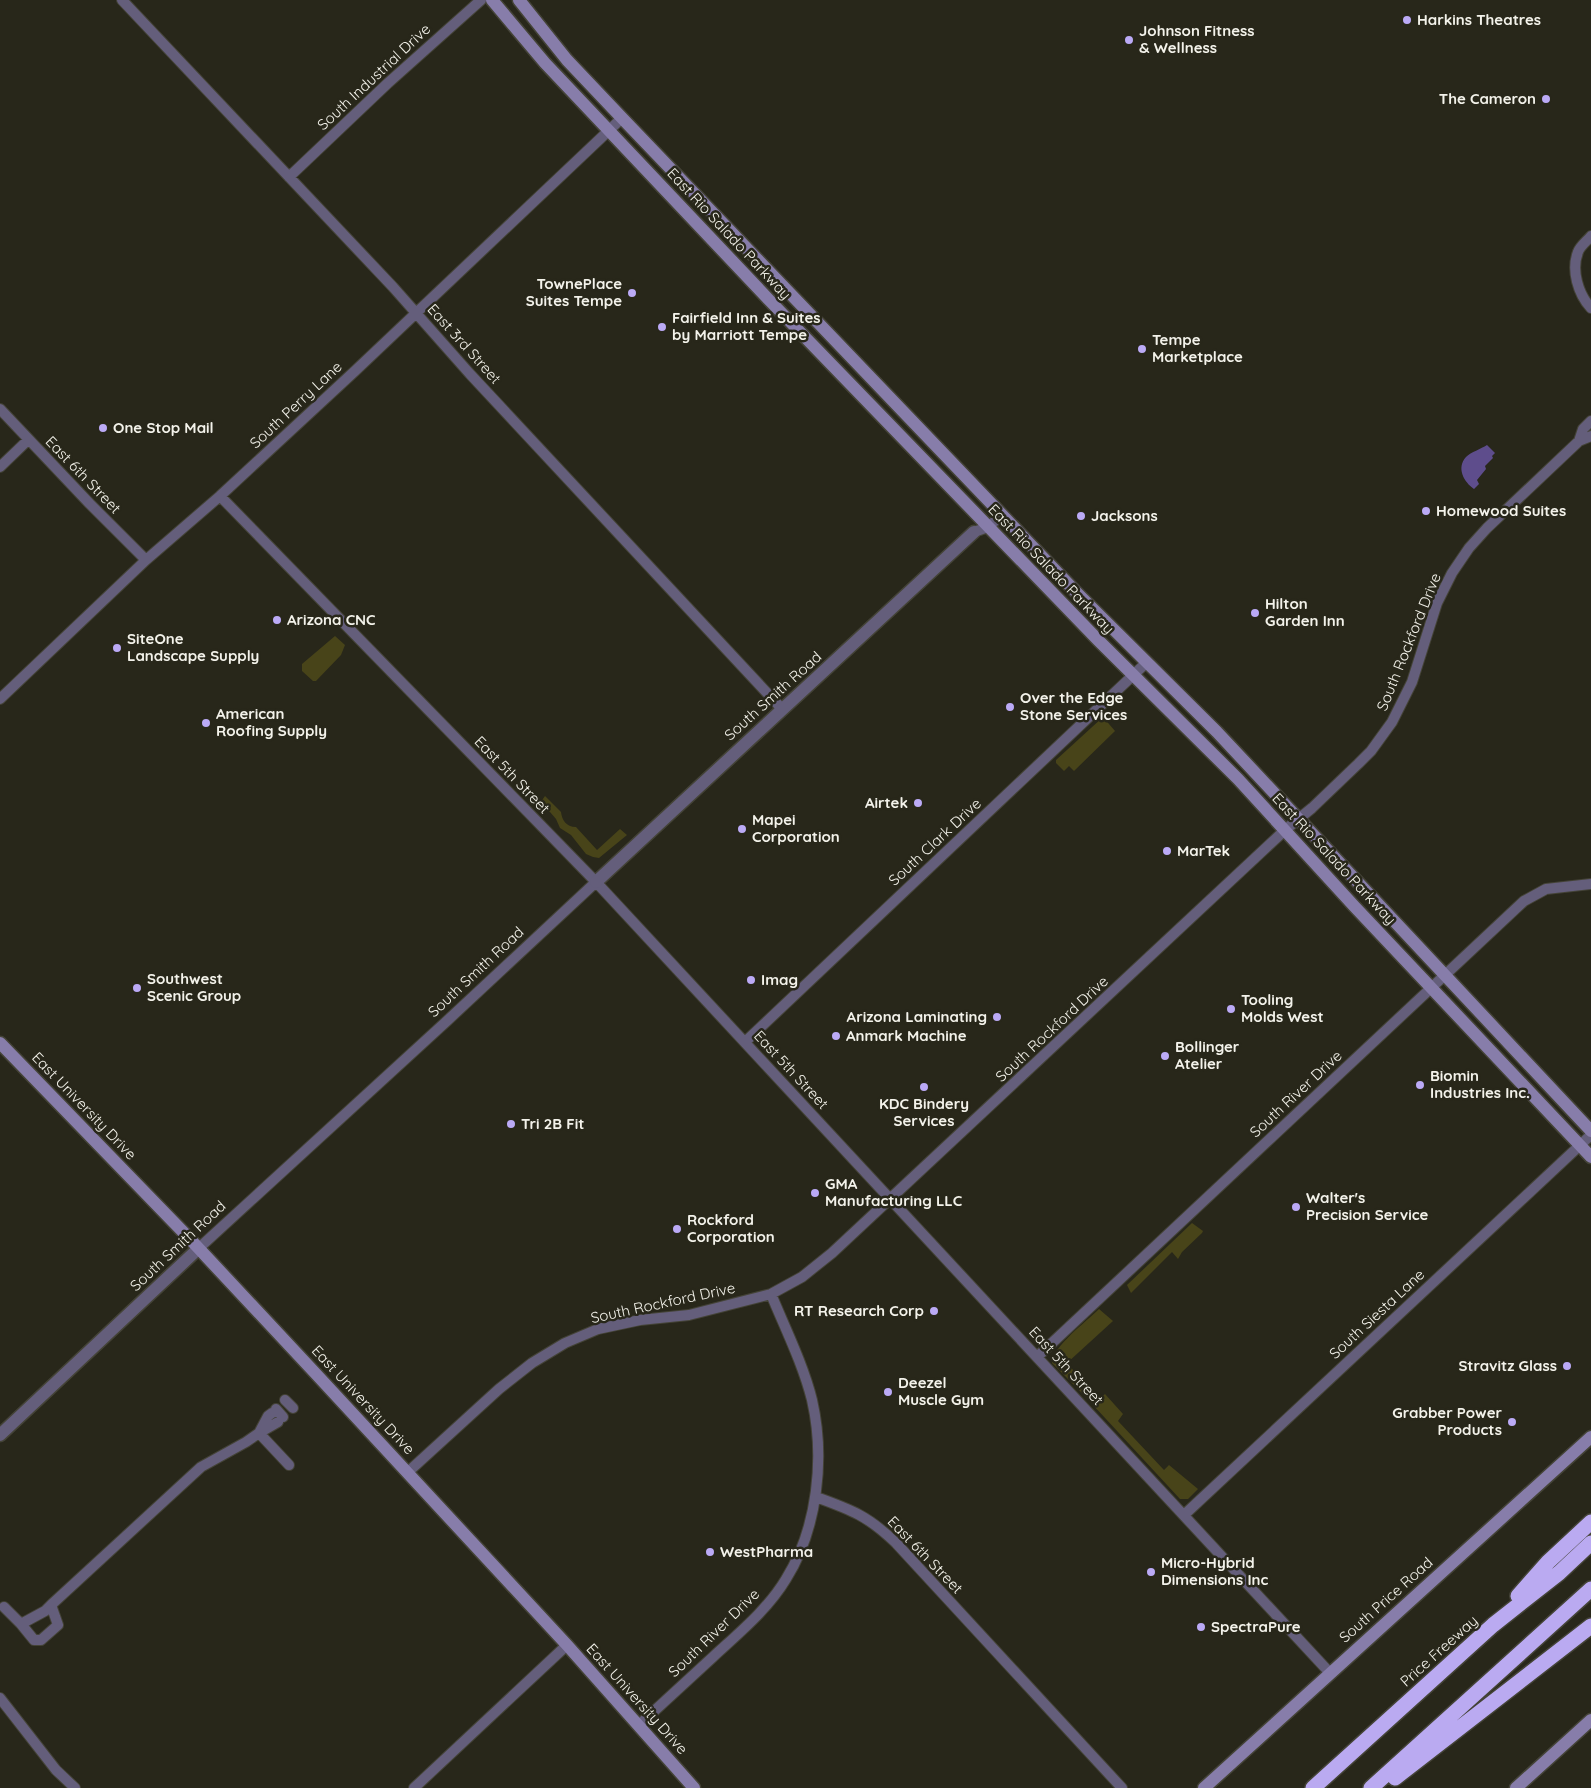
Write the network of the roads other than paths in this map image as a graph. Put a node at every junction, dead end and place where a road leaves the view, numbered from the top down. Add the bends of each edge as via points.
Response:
1 (122, 0) edge
2 (481, 0) edge
3 (492, 0) edge
4 (519, 0) edge
5 (622, 118) junction
6 (610, 131) junction
7 (289, 176) junction
8 (1591, 236) edge
9 (1591, 308) edge
10 (416, 313) junction
11 (0, 409) edge
12 (1591, 421) edge
13 (1591, 436) edge
14 (28, 440) junction
15 (1579, 441) junction
16 (0, 467) edge
17 (220, 496) junction
18 (993, 505) junction
19 (1002, 515) junction
20 (984, 523) junction
21 (974, 532) joint
22 (146, 560) junction
23 (1146, 663) junction
24 (1133, 676) junction
25 (0, 699) edge
26 (782, 709) junction
27 (1298, 819) junction
28 (1286, 830) junction
29 (596, 882) junction
30 (1591, 884) edge
31 (1445, 976) junction
32 (1432, 988) junction
33 (744, 1042) junction
34 (0, 1043) edge
35 (1591, 1131) edge
36 (1591, 1135) edge
37 (1580, 1145) junction
38 (1591, 1157) edge
39 (891, 1200) junction
40 (199, 1248) junction
41 (771, 1294) junction
42 (1037, 1357) junction
43 (277, 1415) dead end
44 (260, 1433) junction
45 (0, 1435) edge
46 (1591, 1437) edge
47 (289, 1465) dead end
48 (408, 1472) junction
49 (816, 1497) junction
50 (1184, 1515) junction
51 (1591, 1522) edge
52 (1591, 1543) edge
53 (1591, 1589) edge
54 (51, 1605) junction
55 (4, 1607) dead end
56 (20, 1624) junction
57 (1493, 1625) junction
58 (1591, 1626) edge
59 (567, 1646) junction
60 (1330, 1673) junction
61 (0, 1698) edge
62 (1591, 1720) edge
63 (639, 1725) junction
64 (75, 1788) edge
65 (414, 1788) edge
66 (694, 1788) edge
67 (1122, 1788) edge
68 (1204, 1788) edge
69 (1313, 1788) edge
70 (1371, 1788) edge
71 (1381, 1788) edge
72 (1516, 1788) edge

1 - 7 street, East 3rd Street
2 - 7 street, South Industrial Drive
3 - 6 main road, East Rio Salado Parkway via 545,63
4 - 5 main road, East Rio Salado Parkway via 568,60
5 - 6 street, South Perry Lane
5 - 18 main road, East Rio Salado Parkway
6 - 10 street, South Perry Lane
6 - 20 main road, East Rio Salado Parkway
7 - 10 street, East 3rd Street
8 - 9 street via 1578,251 1576,268 1577,286
10 - 17 street, South Perry Lane
10 - 26 street, East 3rd Street
11 - 14 street, East 6th Street
12 - 15 street, South Rockford Drive via 1583,429
13 - 15 street, South Rockford Drive
14 - 16 street
14 - 22 street, East 6th Street
15 - 27 street, South Rockford Drive via 1469,548 1452,573 1438,603 1412,682 1392,722 1371,751
17 - 22 street, South Perry Lane
17 - 29 street, East 5th Street
18 - 19 main road, East Rio Salado Parkway
18 - 20 street, South Smith Road
19 - 20 street, South Smith Road
19 - 23 main road, East Rio Salado Parkway
20 - 21 street, South Smith Road
20 - 24 main road, East Rio Salado Parkway
21 - 26 street, South Smith Road
22 - 25 street, South Perry Lane
23 - 24 street, South Clark Drive
23 - 27 main road, East Rio Salado Parkway via 1217,732
24 - 28 main road, East Rio Salado Parkway
24 - 33 street, South Clark Drive
26 - 29 street, South Smith Road
27 - 28 street, South Rockford Drive
27 - 31 main road, East Rio Salado Parkway
28 - 32 main road, East Rio Salado Parkway
28 - 39 street, South Rockford Drive
29 - 33 street, East 5th Street
29 - 40 street, South Smith Road
30 - 31 street, South River Drive via 1546,890 1524,901
31 - 32 street, South River Drive
31 - 35 main road, East Rio Salado Parkway
32 - 37 main road, East Rio Salado Parkway
32 - 42 street, South River Drive
33 - 39 street, East 5th Street
34 - 40 main road, East University Drive
36 - 37 street, South Siesta Lane
37 - 38 main road, East Rio Salado Parkway
37 - 50 street, South Siesta Lane
39 - 41 street, South Rockford Drive via 819,1264
39 - 42 street, East 5th Street
40 - 45 street, South Smith Road
40 - 48 main road, East University Drive
41 - 48 street, South Rockford Drive via 689,1315 640,1320 598,1330 565,1343 499,1389
41 - 49 street via 811,1398 818,1437
42 - 50 street, East 5th Street
43 - 44 street via 268,1416
44 - 47 street
44 - 54 street via 201,1466
46 - 60 main road, South Price Road
48 - 59 main road, East University Drive
49 - 63 street, South River Drive via 802,1546 787,1578 772,1599
49 - 67 street, East 6th Street via 864,1517 896,1543
50 - 60 street, East 5th Street
51 - 57 highway via 1548,1562
52 - 57 highway, Price Freeway
53 - 70 highway
54 - 56 street
54 - 56 street via 58,1625 41,1640 34,1640
55 - 56 street
57 - 69 highway, Price Freeway
58 - 71 highway
59 - 63 main road, East University Drive
59 - 65 street
60 - 68 main road, South Price Road
61 - 64 street via 56,1770
62 - 72 main road
63 - 66 main road, East University Drive

